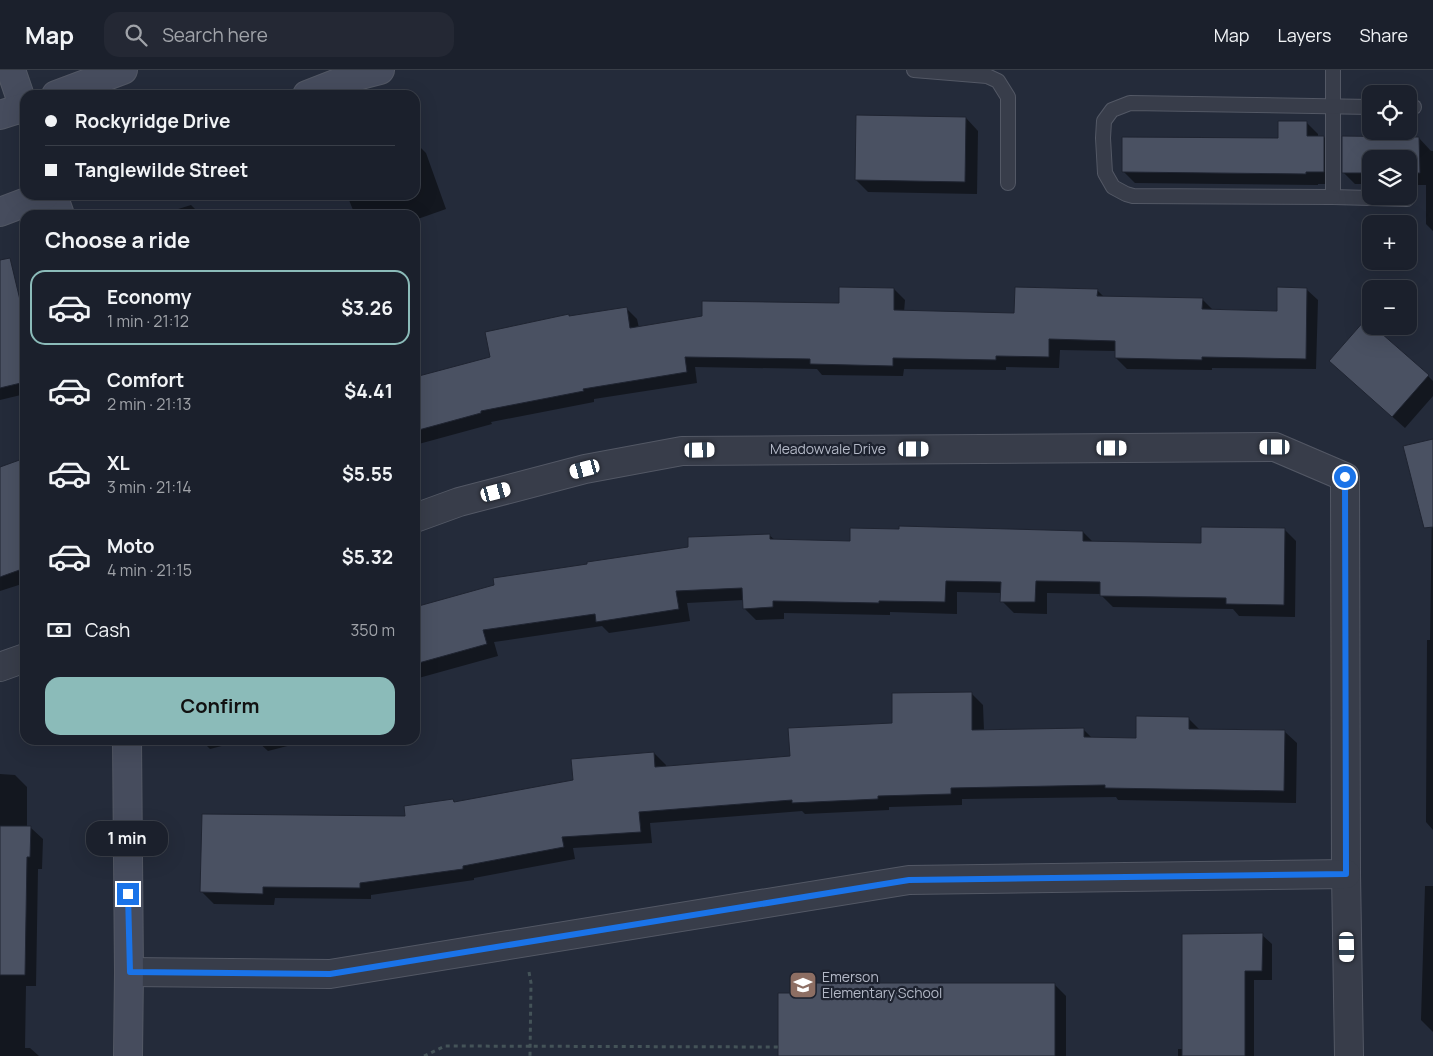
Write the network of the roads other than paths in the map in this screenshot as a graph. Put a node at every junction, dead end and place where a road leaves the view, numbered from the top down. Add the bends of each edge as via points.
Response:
1 (11, 70) edge
2 (123, 70) edge
3 (380, 70) edge
4 (914, 70) edge
5 (1333, 70) edge
6 (69, 90) edge
7 (320, 90) edge
8 (1333, 106) junction
9 (1362, 107) edge
10 (18, 110) edge
11 (1008, 183) dead end
12 (1333, 197) junction
13 (1362, 198) edge
14 (32, 200) edge
15 (0, 212) edge
16 (420, 516) edge
17 (20, 660) edge
18 (0, 667) edge
19 (127, 745) edge
20 (1346, 874) junction
21 (130, 972) junction
22 (128, 1056) edge
23 (1349, 1056) edge

1 - 10 street
2 - 6 street
3 - 7 street
4 - 11 lane via 987,76 998,81 1008,96
5 - 8 lane
8 - 9 lane
8 - 12 lane
8 - 12 lane via 1130,104 1112,110 1104,121 1103,138 1105,173 1113,187 1126,194
12 - 13 lane
14 - 15 street
16 - 20 street, Meadowvale Drive via 459,502 576,471 682,451 1275,447 1345,477
17 - 18 street
19 - 21 street
20 - 21 street via 909,880 330,974
20 - 23 street
21 - 22 street

